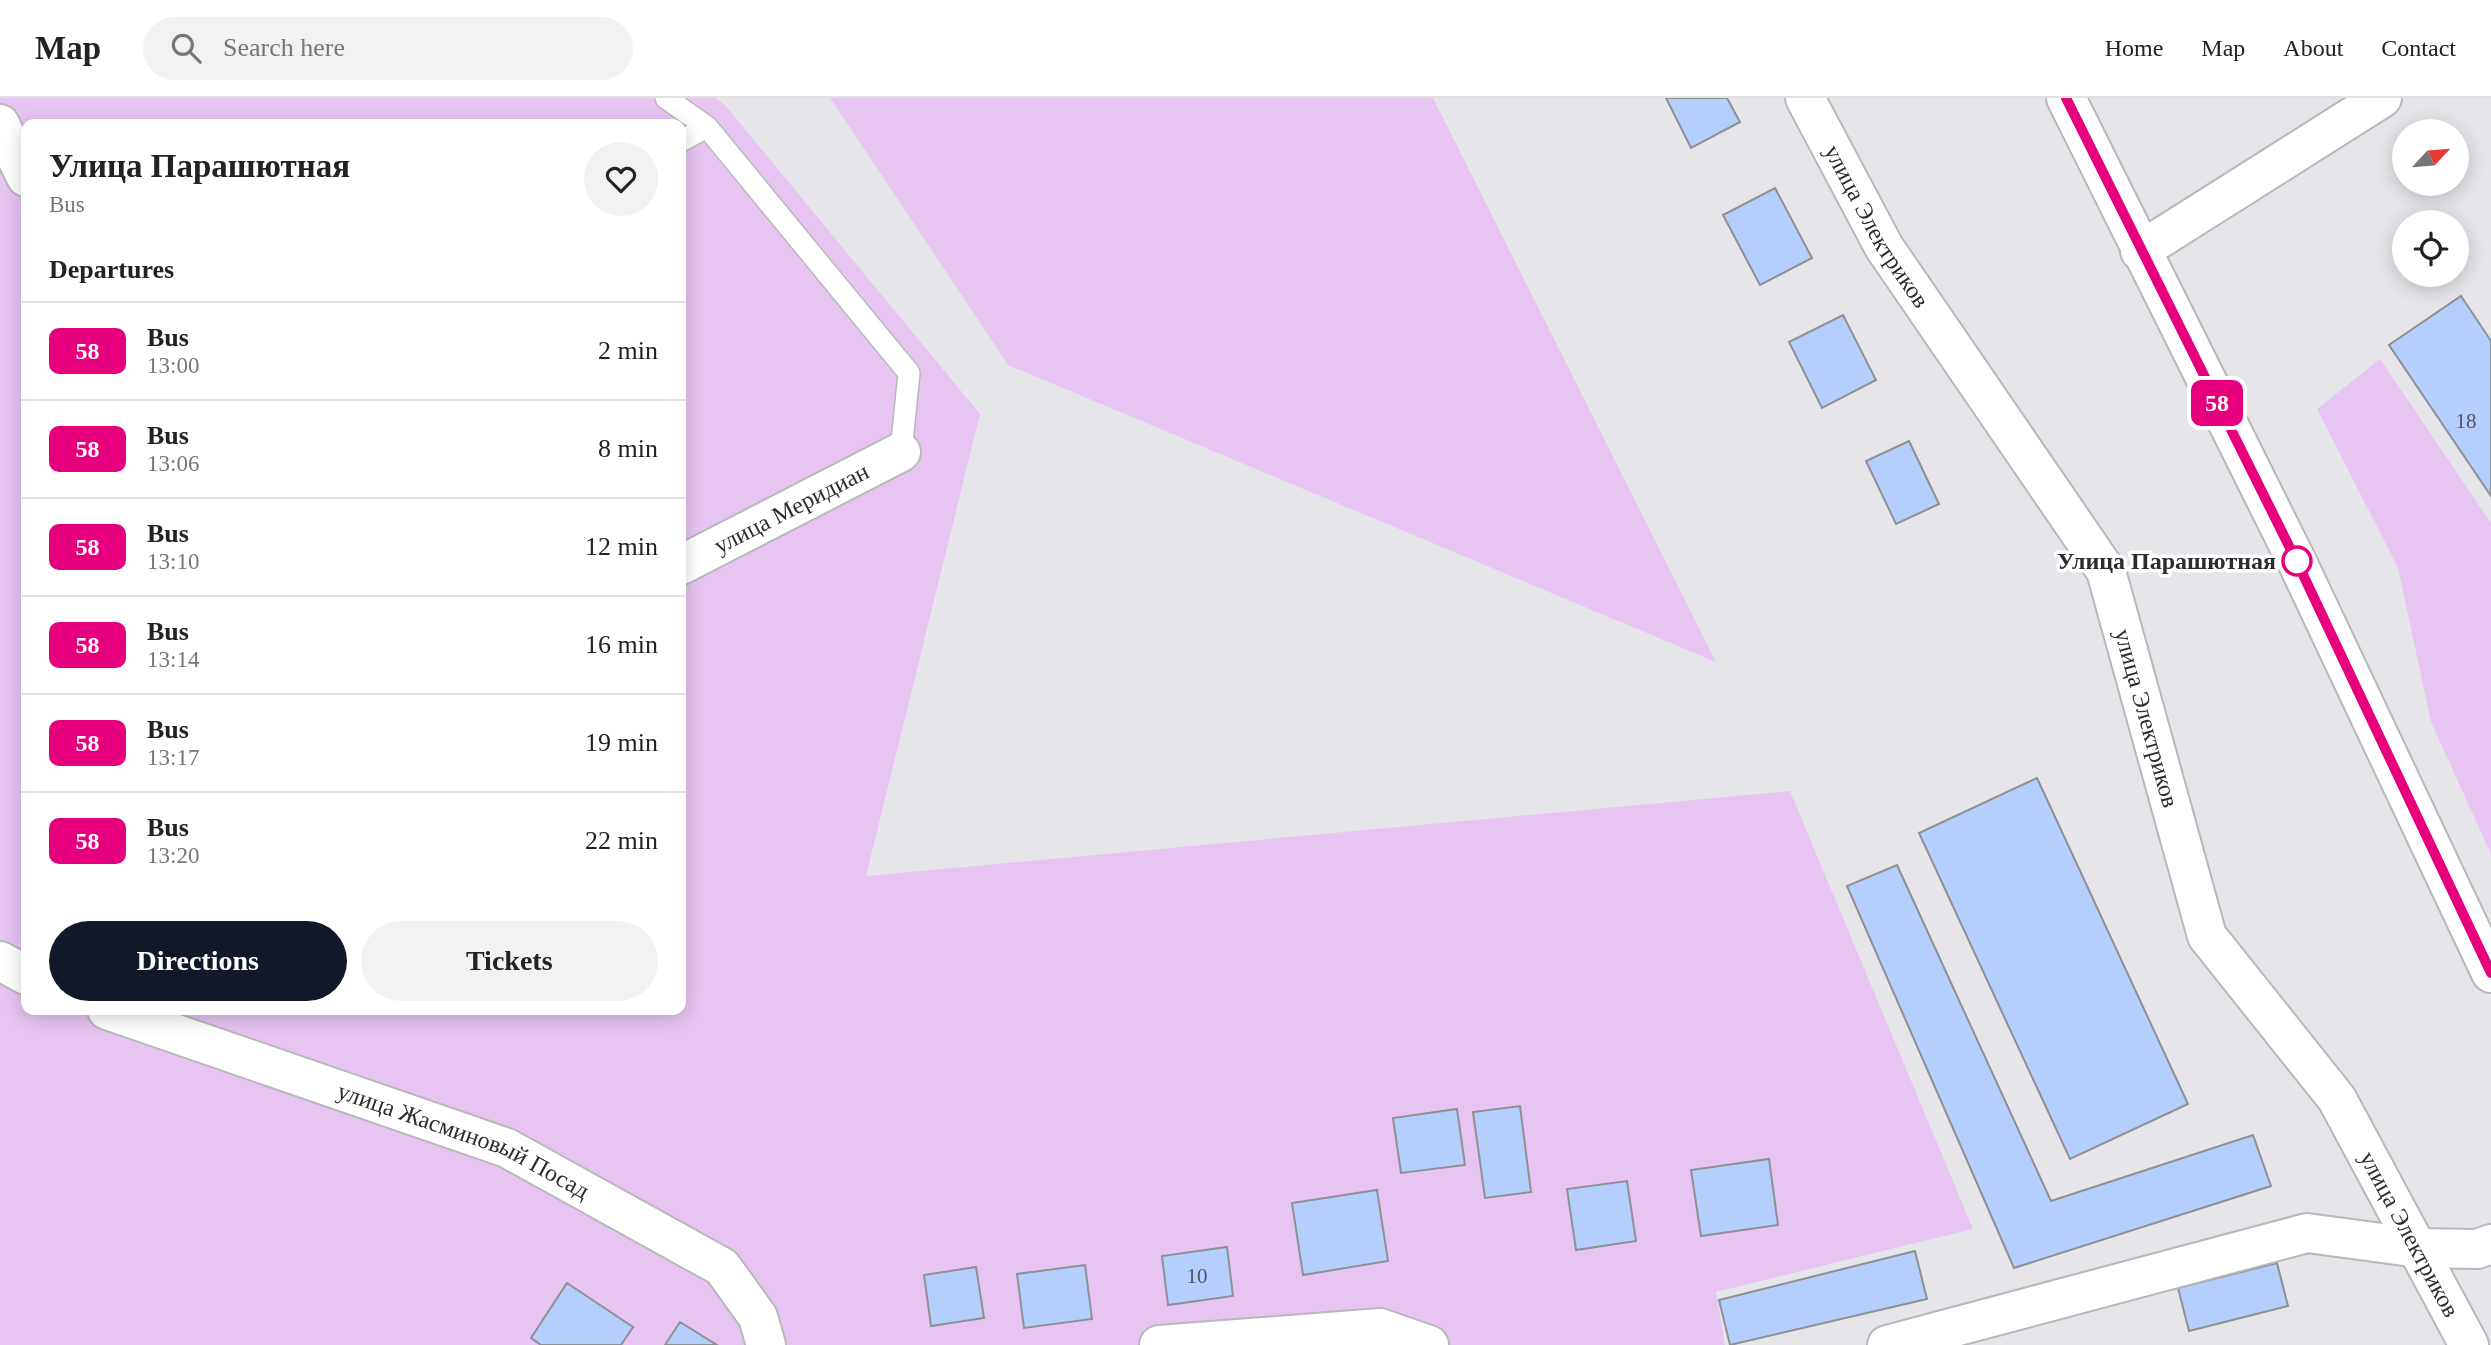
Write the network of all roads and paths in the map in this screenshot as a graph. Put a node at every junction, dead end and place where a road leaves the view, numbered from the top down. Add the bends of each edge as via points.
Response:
1 (666, 98) edge
2 (1805, 98) edge
3 (2066, 98) edge
4 (2382, 98) edge
5 (0, 124) edge
6 (707, 127) junction
7 (686, 138) edge
8 (21, 167) edge
9 (2140, 251) junction
10 (901, 452) joint
11 (686, 562) edge
12 (0, 961) edge
13 (21, 972) edge
14 (2491, 973) edge
15 (121, 1015) edge
16 (2491, 1244) edge
17 (2419, 1248) junction
18 (766, 1345) edge
19 (1159, 1345) edge
20 (1429, 1345) edge
21 (1887, 1345) edge
22 (2469, 1345) edge

1 - 6 lane
2 - 17 street, улица Электриков via 1884,247 2106,571 2207,936 2337,1099
3 - 9 street
4 - 9 street
5 - 8 street
6 - 7 lane
6 - 10 lane via 909,373
9 - 14 street via 2298,564
10 - 11 street, улица Меридиан
12 - 13 street
15 - 18 street, улица Жасминовый Посад via 507,1148 722,1267 758,1317
16 - 17 street via 2477,1249
17 - 21 street via 2307,1233
17 - 22 street, улица Электриков
19 - 20 street via 1380,1328

